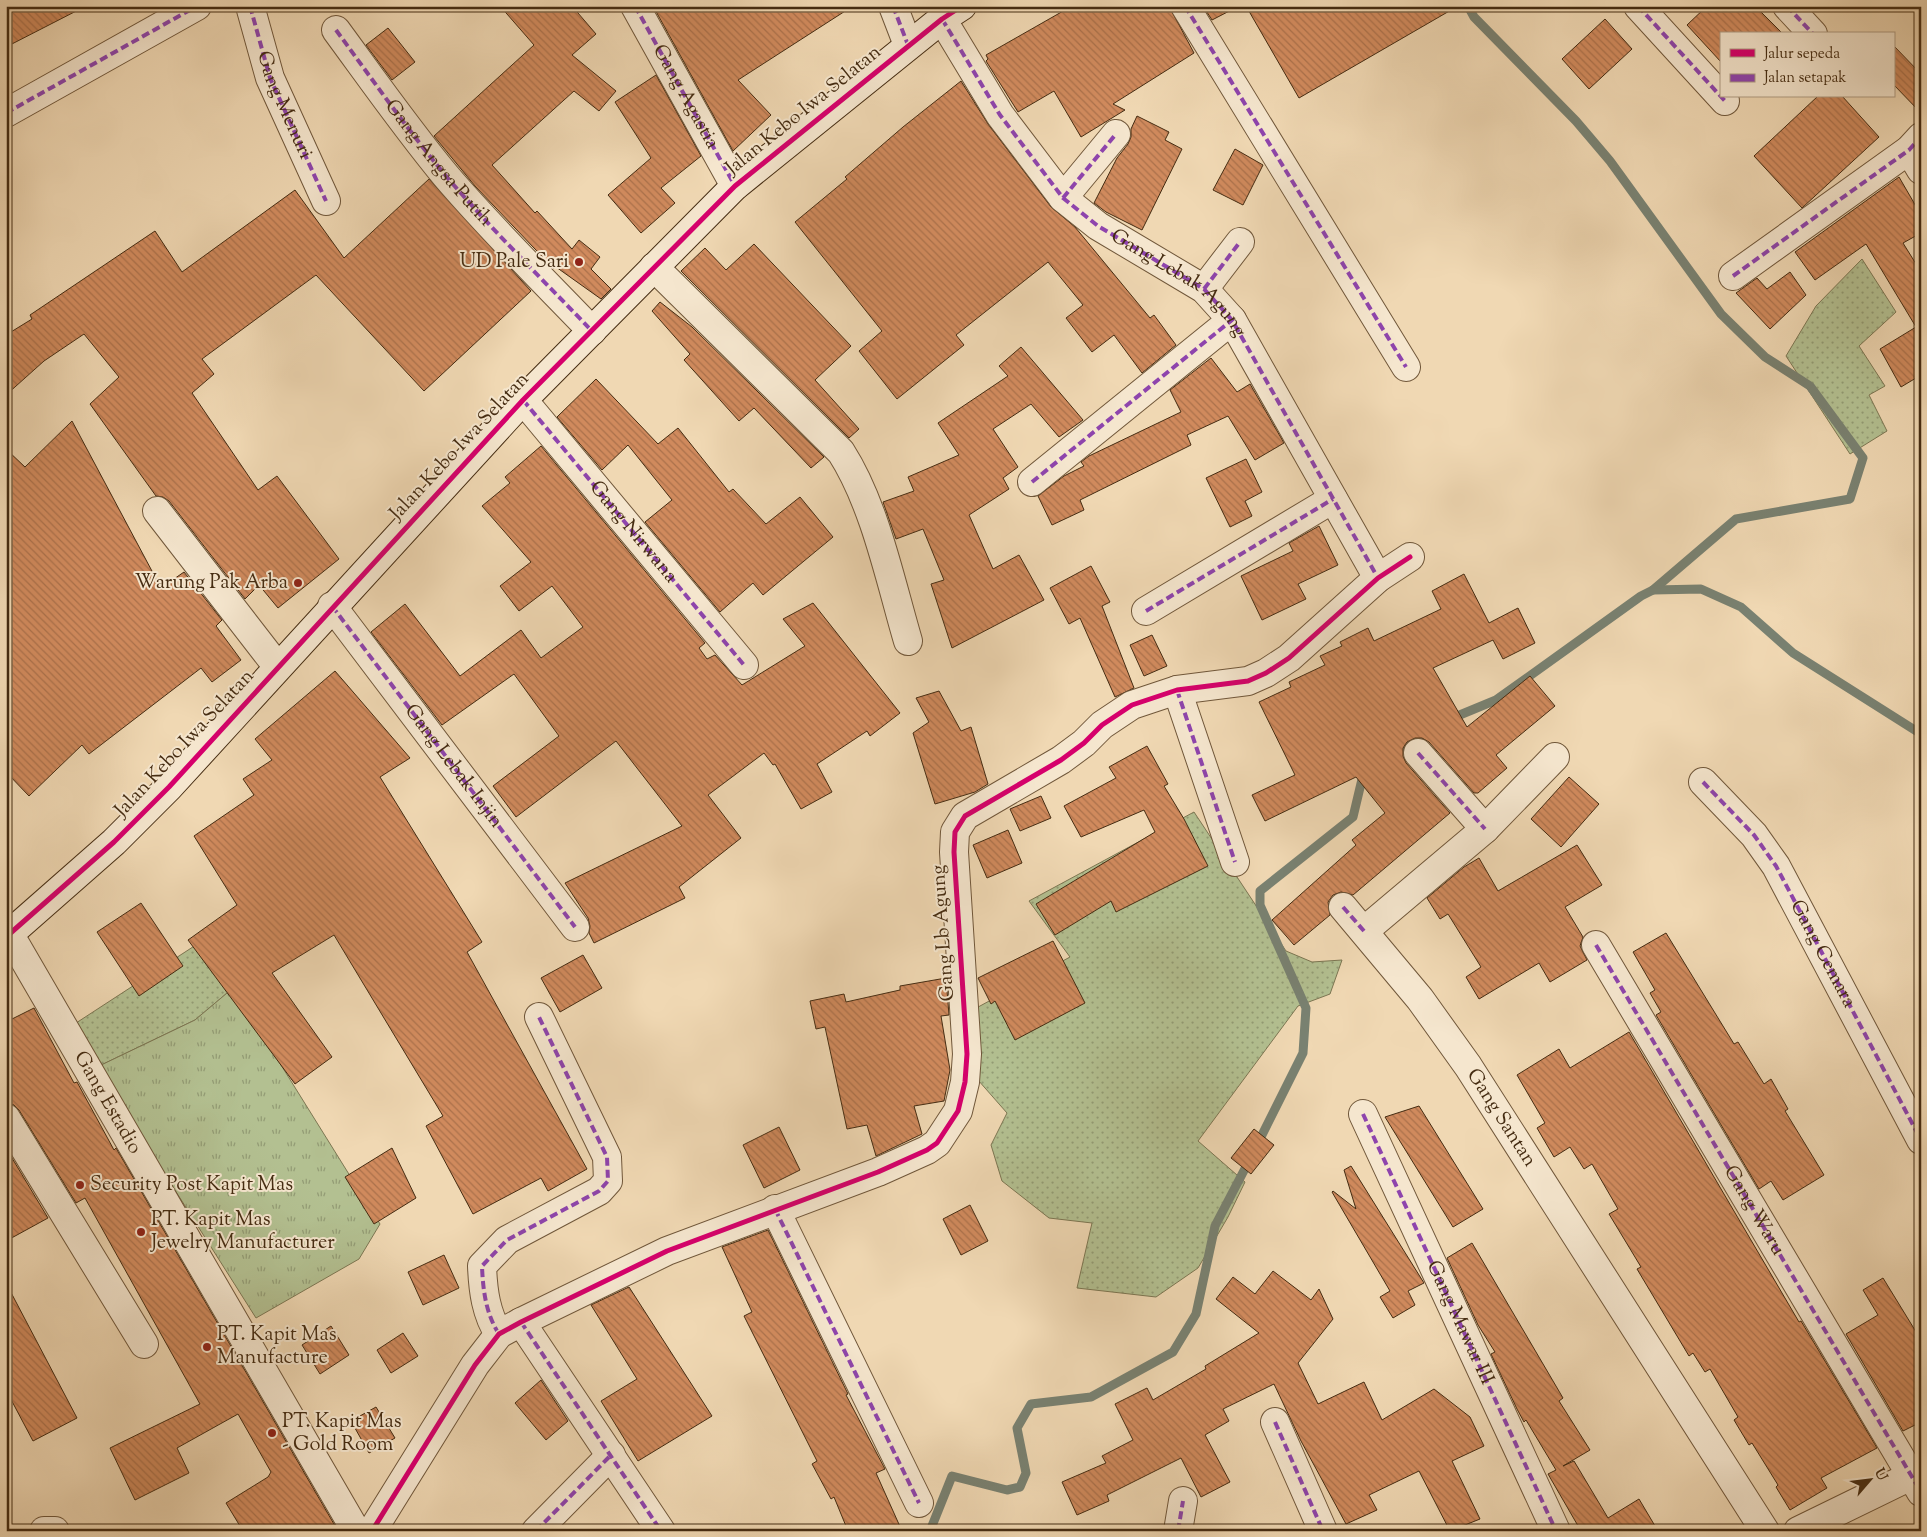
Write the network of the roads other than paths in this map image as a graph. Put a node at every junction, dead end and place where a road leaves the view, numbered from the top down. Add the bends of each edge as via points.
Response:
1 (197, 6) edge
2 (250, 6) edge
3 (635, 6) edge
4 (893, 6) edge
5 (1185, 6) edge
6 (1638, 6) edge
7 (1787, 6) edge
8 (952, 12) edge
9 (336, 30) dead end
10 (1811, 32) edge
11 (908, 46) junction
12 (1720, 96) edge
13 (1722, 98) edge
14 (1725, 101) dead end
15 (6, 113) edge
16 (1116, 134) dead end
17 (1917, 153) edge
18 (735, 186) junction
19 (1063, 198) junction
20 (326, 201) dead end
21 (1240, 242) dead end
22 (654, 267) junction
23 (1734, 276) dead end
24 (1204, 289) junction
25 (1232, 320) junction
26 (592, 331) junction
27 (1406, 367) dead end
28 (523, 400) junction
29 (1032, 482) dead end
30 (1333, 498) junction
31 (157, 511) dead end
32 (1410, 557) dead end
33 (1378, 578) junction
34 (332, 606) junction
35 (1146, 611) dead end
36 (908, 641) dead end
37 (744, 665) dead end
38 (277, 666) junction
39 (1177, 690) junction
40 (1418, 753) dead end
41 (1555, 757) dead end
42 (1702, 782) dead end
43 (1485, 829) junction
44 (1235, 862) dead end
45 (1343, 908) dead end
46 (575, 927) dead end
47 (1364, 931) junction
48 (8, 936) edge
49 (1596, 945) dead end
50 (539, 1017) dead end
51 (1363, 1114) dead end
52 (6, 1118) edge
53 (1921, 1140) edge
54 (774, 1209) junction
55 (510, 1328) junction
56 (144, 1344) dead end
57 (1275, 1422) dead end
58 (611, 1455) junction
59 (1918, 1479) edge
60 (1183, 1501) dead end
61 (920, 1503) dead end
62 (44, 1531) edge
63 (55, 1531) edge
64 (356, 1531) edge
65 (372, 1531) edge
66 (536, 1531) edge
67 (661, 1531) edge
68 (1178, 1531) edge
69 (1323, 1531) edge
70 (1556, 1531) edge
71 (1765, 1531) edge
72 (1798, 1531) edge

1 - 15 street
2 - 20 street, Gang Menuri via 270,78
3 - 18 street, Gang Agastia
4 - 11 street
5 - 27 street
6 - 12 street
7 - 10 street
8 - 11 street, Jalan Kebo Iwa Selatan
8 - 19 street, Gang Lebak Agung via 1000,115
9 - 26 street, Gang Angsa Putih via 447,176
11 - 18 street, Jalan Kebo Iwa Selatan
13 - 14 street
16 - 19 street
17 - 23 street
18 - 22 street, Jalan Kebo Iwa Selatan
19 - 24 street, Gang Lebak Agung via 1098,226
21 - 24 street
22 - 26 street, Jalan Kebo Iwa Selatan
22 - 36 street via 841,452 855,473 867,505
24 - 25 street, Gang Lebak Agung
25 - 29 street
25 - 30 street, Gang Lebak Agung
26 - 28 street, Jalan Kebo Iwa Selatan
28 - 34 street, Jalan Kebo Iwa Selatan
28 - 37 street, Gang Nirwana
30 - 33 street, Gang Lebak Agung
30 - 35 street
31 - 38 street
32 - 33 street, Gang Lb Agung
33 - 39 street, Gang Lb Agung via 1289,658 1266,673 1248,681
34 - 38 street, Jalan Kebo Iwa Selatan
34 - 46 street, Gang Lebak Injin
38 - 48 street, Jalan Kebo Iwa Selatan via 121,836
39 - 44 street
39 - 54 street, Gang Lb Agung via 1132,706 1102,725 1061,760 965,816 955,832 954,852 966,1026 965,1082 952,1123 937,1143 927,1150 810,1199
40 - 43 street
41 - 43 street
42 - 53 street, Gang Cemara via 1754,835 1776,866
43 - 47 street
45 - 47 street, Gang Santan
47 - 71 street, Gang Santan via 1420,999 1509,1128
48 - 64 street, Gang Estadio
49 - 59 street, Gang Waru
50 - 55 street via 606,1156 608,1181 599,1191 507,1240 482,1266 490,1320
51 - 70 street, Gang Mawar III
52 - 56 street
54 - 55 street, Gang Lb Agung via 659,1255
54 - 61 street
55 - 58 street
55 - 65 street via 452,1400
57 - 69 street
58 - 66 street
58 - 67 street
59 - 72 street
60 - 68 street
62 - 63 street

